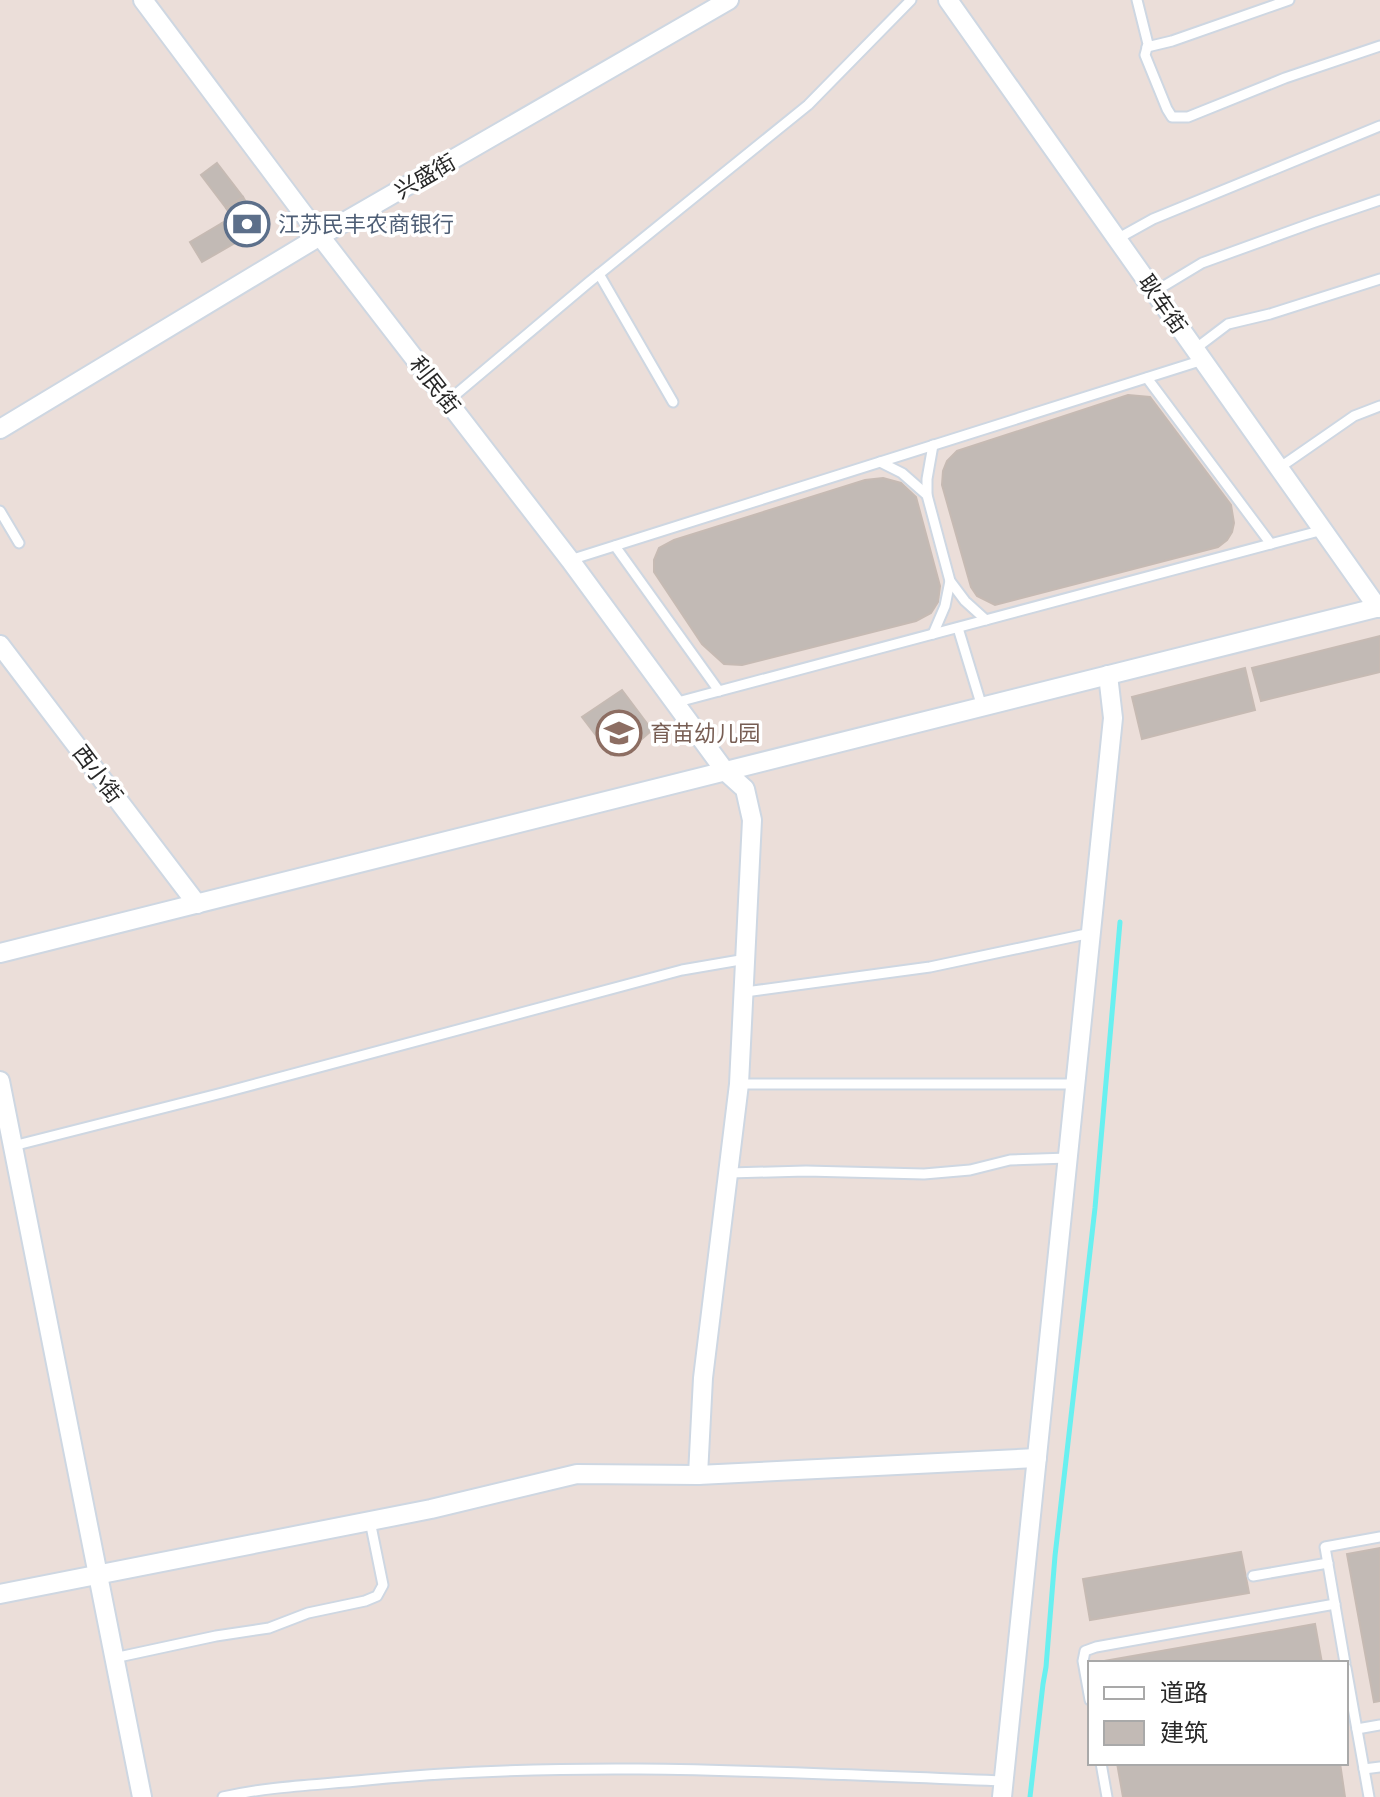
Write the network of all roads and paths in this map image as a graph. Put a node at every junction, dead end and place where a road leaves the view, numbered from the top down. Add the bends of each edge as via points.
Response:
1 (143, 0) edge
2 (729, 0) edge
3 (911, 0) edge
4 (948, 0) edge
5 (1137, 0) edge
6 (1289, 0) edge
7 (1380, 46) edge
8 (1147, 47) junction
9 (1380, 126) edge
10 (1380, 200) edge
11 (320, 236) junction
12 (1117, 239) junction
13 (599, 274) junction
14 (1380, 279) edge
15 (1154, 292) junction
16 (1199, 354) junction
17 (1147, 378) junction
18 (448, 401) junction
19 (673, 402) dead end
20 (1380, 406) edge
21 (0, 429) edge
22 (933, 445) junction
23 (880, 462) junction
24 (1279, 468) junction
25 (927, 495) junction
26 (0, 511) edge
27 (1323, 530) junction
28 (19, 543) dead end
29 (1271, 544) junction
30 (615, 546) junction
31 (570, 560) junction
32 (950, 581) junction
33 (1379, 608) edge
34 (986, 620) junction
35 (958, 628) junction
36 (933, 634) junction
37 (0, 645) edge
38 (1108, 675) junction
39 (719, 691) junction
40 (674, 703) junction
41 (982, 707) junction
42 (725, 771) junction
43 (197, 904) junction
44 (1091, 933) junction
45 (0, 953) edge
46 (746, 959) junction
47 (745, 992) junction
48 (0, 1081) edge
49 (739, 1084) junction
50 (1075, 1084) junction
51 (13, 1146) junction
52 (1068, 1158) junction
53 (728, 1173) junction
54 (1037, 1458) junction
55 (698, 1475) junction
56 (370, 1521) junction
57 (1380, 1537) edge
58 (1328, 1563) junction
59 (98, 1574) junction
60 (1253, 1576) dead end
61 (0, 1594) edge
62 (1335, 1604) junction
63 (114, 1658) junction
64 (1345, 1661) edge
65 (1348, 1677) edge
66 (1088, 1689) edge
67 (1380, 1725) edge
68 (1357, 1729) junction
69 (1101, 1765) edge
70 (1380, 1767) edge
71 (1364, 1769) junction
72 (1003, 1789) edge
73 (142, 1797) edge
74 (223, 1797) edge
75 (1107, 1797) edge
76 (1369, 1797) edge

1 - 11 street, 利民街
2 - 11 street, 兴盛街
3 - 13 lane via 808,105
4 - 12 street, 耿车街
5 - 8 lane
6 - 8 lane
7 - 8 lane via 1180,119 1167,109 1145,55
9 - 12 lane via 1153,219
10 - 15 lane via 1202,263
11 - 18 street, 利民街
11 - 21 street, 兴盛街
12 - 15 street, 耿车街
13 - 18 lane
13 - 19 lane
14 - 16 lane via 1228,324
15 - 16 street, 耿车街
16 - 17 lane
16 - 24 street, 耿车街
17 - 22 lane
17 - 29 lane
18 - 31 street, 利民街
20 - 24 lane via 1354,416
22 - 23 lane
22 - 25 lane
23 - 25 lane
23 - 30 lane
24 - 27 street, 耿车街
25 - 32 lane
26 - 28 lane
27 - 29 lane
27 - 33 street, 耿车街
29 - 34 lane
30 - 31 lane
30 - 39 lane
31 - 40 street, 利民街
32 - 34 lane
32 - 36 lane
33 - 38 street
34 - 35 lane
35 - 36 lane
35 - 41 lane
36 - 39 lane
37 - 43 street, 西小街
38 - 41 street
38 - 44 street via 1113,718
39 - 40 lane
40 - 42 street, 利民街
41 - 42 street
42 - 43 street
42 - 46 street, 利民街 via 745,789 752,820
43 - 45 street
44 - 47 lane via 930,967
44 - 50 street
46 - 47 street, 利民街
46 - 51 lane via 682,970
47 - 49 street, 利民街
48 - 51 street
49 - 50 lane
49 - 53 street, 利民街
50 - 52 street
51 - 59 street
52 - 53 lane via 1010,1160 924,1174
52 - 54 street
53 - 55 street, 利民街 via 703,1378
54 - 55 street
54 - 72 street
55 - 56 street via 577,1474
56 - 59 street
56 - 63 lane via 383,1585 377,1596 269,1628
57 - 58 lane via 1325,1547
58 - 60 lane
58 - 62 lane
59 - 61 street
59 - 63 street
62 - 64 lane
62 - 66 lane via 1096,1647 1085,1651 1083,1661
63 - 73 street
65 - 68 lane
67 - 68 lane
68 - 71 lane
69 - 75 lane
70 - 71 lane
71 - 76 lane
72 - 74 lane via 640,1770 401,1777

